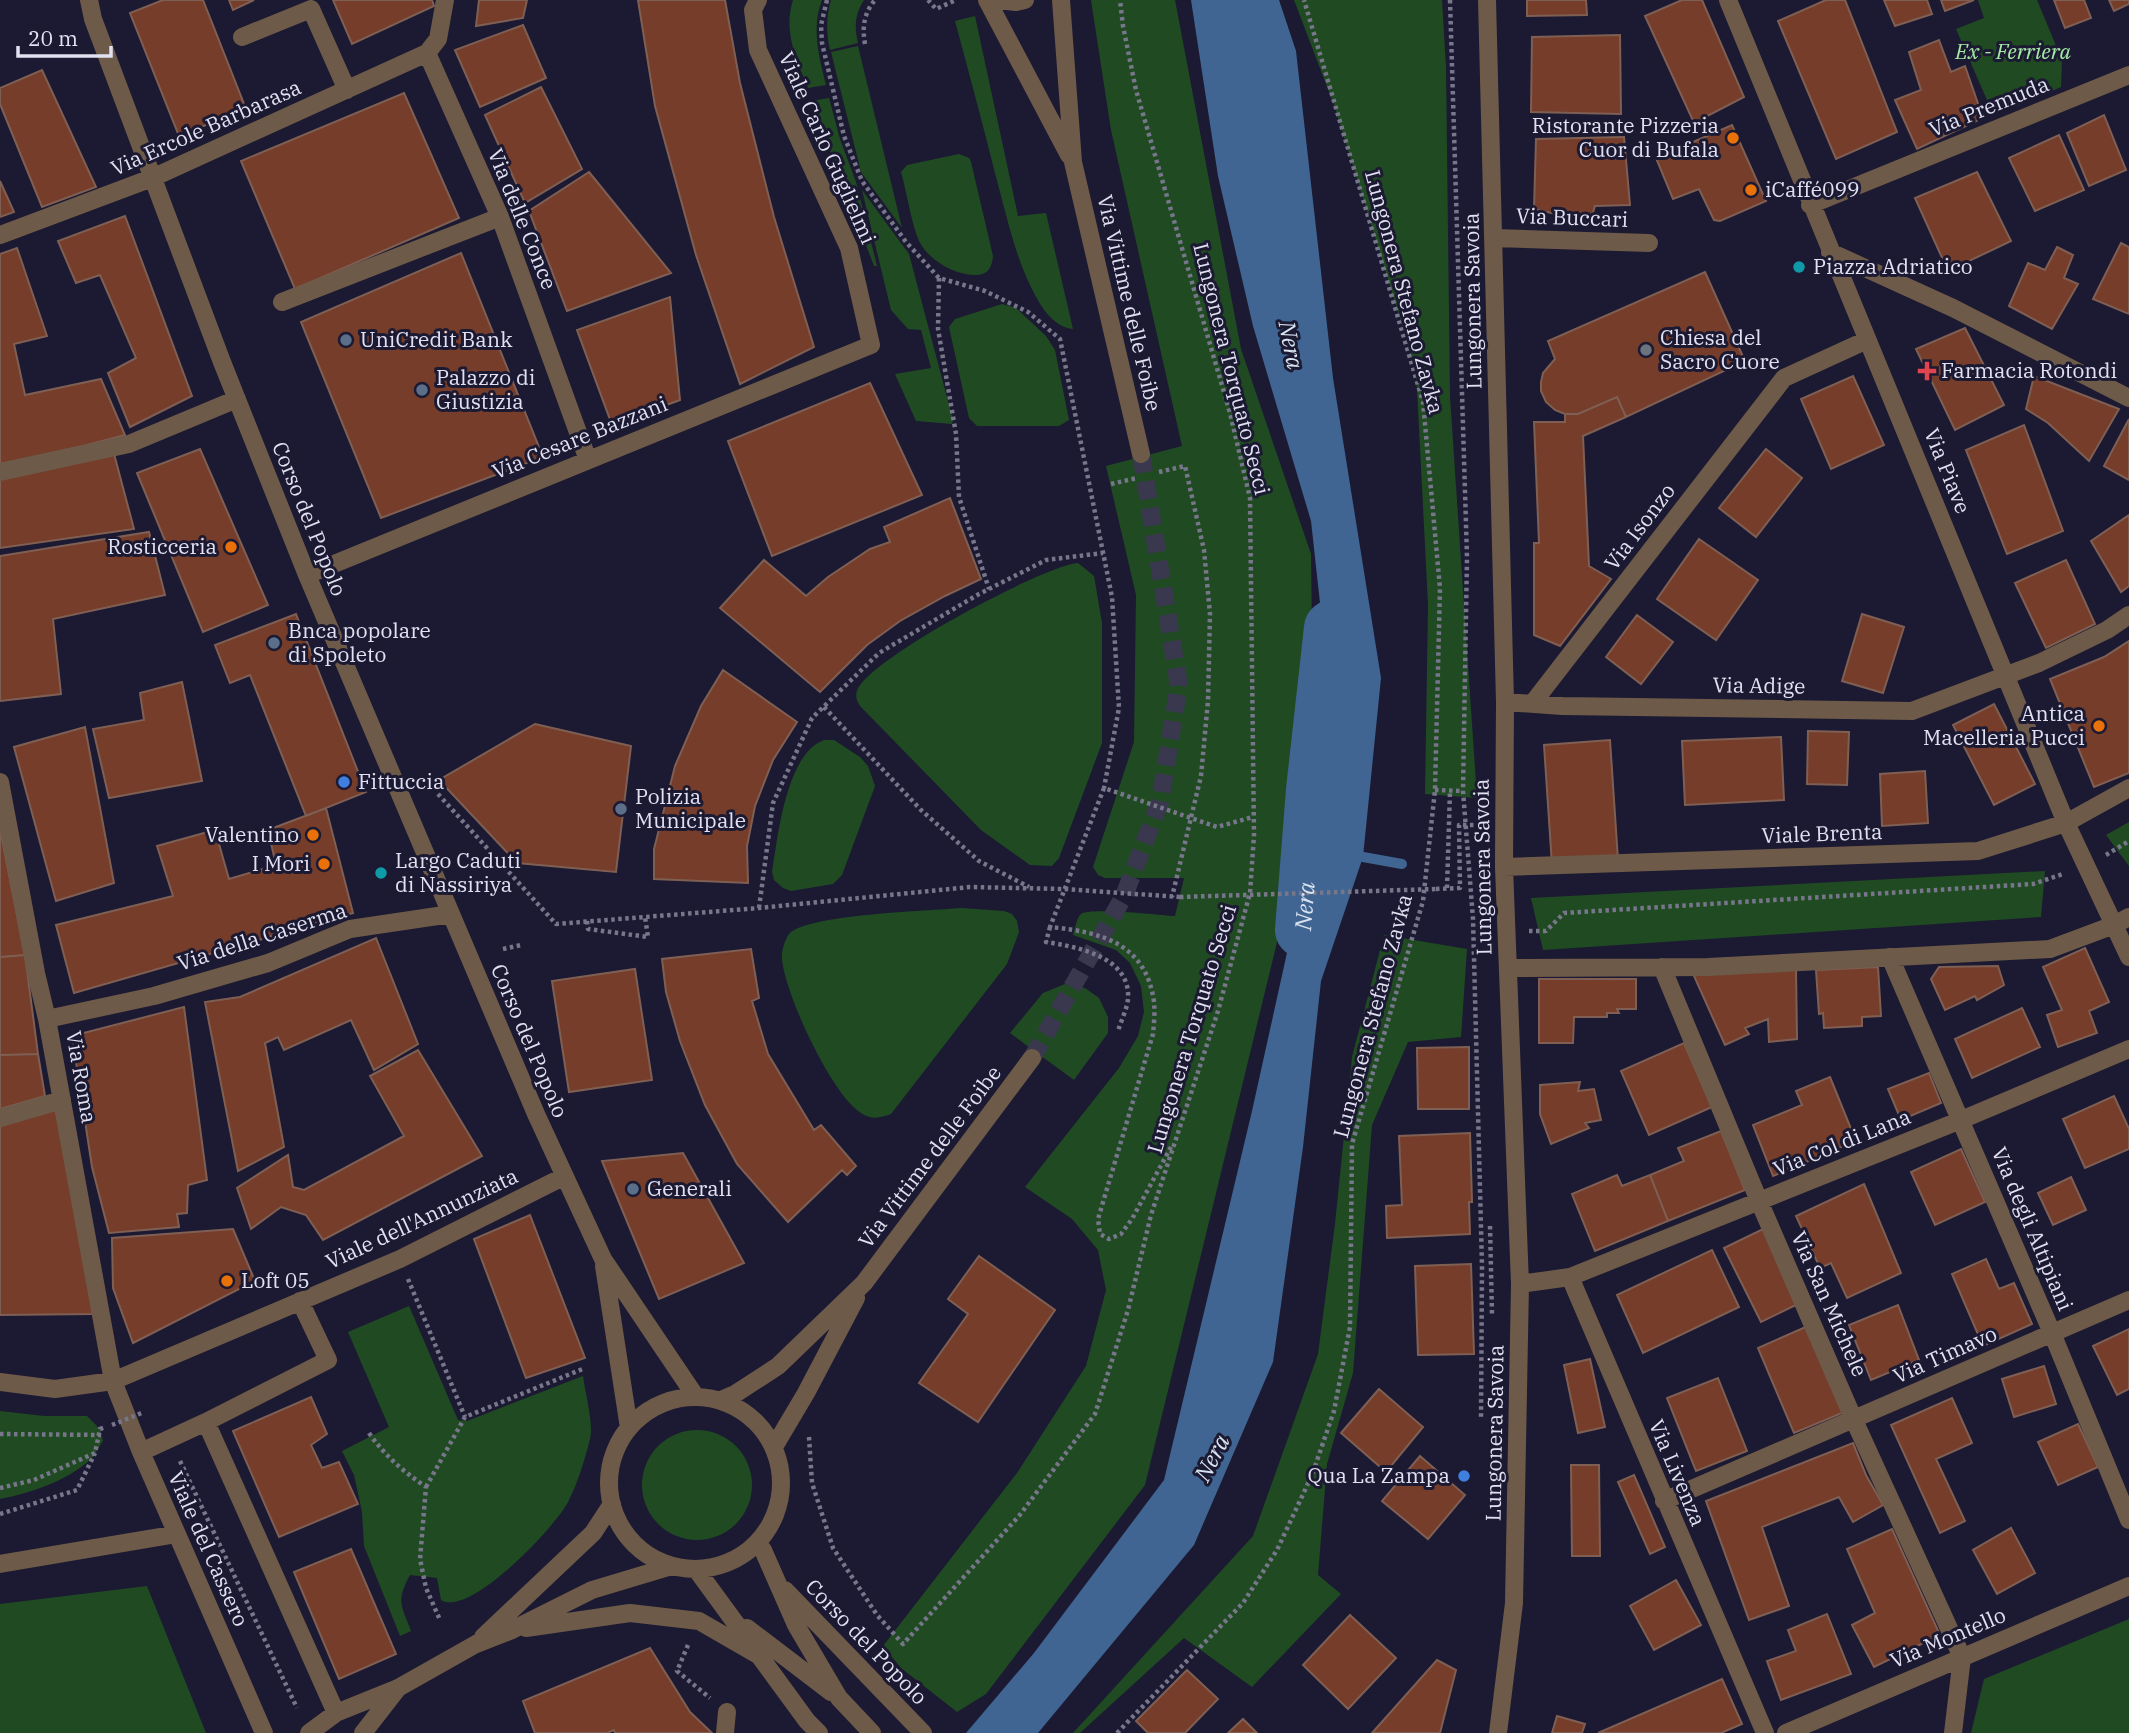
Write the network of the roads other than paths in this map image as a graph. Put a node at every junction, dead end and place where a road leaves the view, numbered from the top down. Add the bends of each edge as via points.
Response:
1 (89, 0) edge
2 (445, 0) edge
3 (987, 0) edge
4 (998, 0) edge
5 (1025, 0) edge
6 (1061, 0) edge
7 (1487, 0) edge
8 (1728, 0) edge
9 (754, 3) edge
10 (242, 37) dead end
11 (427, 53) junction
12 (2129, 75) edge
13 (347, 90) junction
14 (1073, 162) junction
15 (152, 178) junction
16 (1810, 205) junction
17 (500, 217) junction
18 (0, 235) edge
19 (1494, 238) junction
20 (1649, 243) dead end
21 (1830, 253) junction
22 (282, 302) dead end
23 (1867, 340) junction
24 (871, 345) joint
25 (2129, 398) edge
26 (237, 399) junction
27 (1141, 454) tunnel mouth
28 (587, 460) junction
29 (0, 472) edge
30 (307, 575) junction
31 (2129, 615) edge
32 (2007, 676) junction
33 (1505, 702) junction
34 (1532, 704) junction
35 (0, 782) edge
36 (2129, 788) edge
37 (2066, 823) junction
38 (1504, 867) junction
39 (451, 914) junction
40 (2122, 921) edge
41 (1891, 957) junction
42 (2129, 957) edge
43 (1662, 967) junction
44 (1508, 968) junction
45 (47, 1019) junction
46 (2129, 1049) edge
47 (1032, 1058) tunnel mouth
48 (62, 1100) junction
49 (0, 1118) edge
50 (1961, 1120) junction
51 (563, 1177) junction
52 (1759, 1201) junction
53 (603, 1259) junction
54 (1570, 1277) junction
55 (864, 1283) junction
56 (1520, 1284) junction
57 (2129, 1300) edge
58 (300, 1301) junction
59 (2052, 1333) junction
60 (113, 1381) junction
61 (0, 1382) edge
62 (695, 1396) junction
63 (721, 1400) junction
64 (1854, 1420) junction
65 (206, 1422) junction
66 (629, 1428) junction
67 (138, 1444) junction
68 (775, 1447) junction
69 (1664, 1501) junction
70 (612, 1504) junction
71 (2129, 1520) edge
72 (177, 1534) junction
73 (757, 1543) junction
74 (0, 1564) edge
75 (672, 1566) junction
76 (696, 1569) junction
77 (777, 1583) junction
78 (2129, 1586) edge
79 (731, 1615) junction
80 (512, 1630) junction
81 (476, 1644) junction
82 (758, 1655) junction
83 (1962, 1657) junction
84 (398, 1688) junction
85 (839, 1699) junction
86 (727, 1712) road end
87 (336, 1713) junction
88 (813, 1727) edge
89 (264, 1733) edge
90 (309, 1733) edge
91 (363, 1733) edge
92 (725, 1733) edge
93 (872, 1733) edge
94 (923, 1733) edge
95 (1498, 1733) edge
96 (1765, 1733) edge
97 (1786, 1733) edge
98 (1953, 1733) edge

1 - 15 street, Corso del Popolo
2 - 11 street via 438,40
3 - 14 street, Via Vittime delle Foibe
4 - 5 street
6 - 14 street, Via Vittime delle Foibe
7 - 19 street, Lungonera Savoia
8 - 16 street, Via Piave
9 - 24 street, Viale Carlo Guglielmi via 758,50 849,248
10 - 13 street via 311,9
11 - 13 street, Via Ercole Barbarasa
11 - 17 street, Via delle Conce
12 - 16 street, Via Premuda
13 - 15 street, Via Ercole Barbarasa
14 - 27 street, Via Vittime delle Foibe
15 - 18 street, Via Ercole Barbarasa
15 - 26 street, Corso del Popolo
16 - 21 street, Via Piave
17 - 22 street
17 - 28 street, Via delle Conce
19 - 20 street, Via Buccari
19 - 33 street, Lungonera Savoia
21 - 23 street, Via Piave
21 - 25 street via 1953,308
23 - 32 street, Via Piave
23 - 34 street, Via Isonzo via 1784,377
24 - 28 street, Via Cesare Bazzani
26 - 29 street via 129,444
26 - 30 street, Corso del Popolo
28 - 30 street, Via Cesare Bazzani
30 - 39 street, Corso del Popolo
31 - 32 street, Via Adige
32 - 34 street, Via Adige via 1912,711
32 - 37 street, Via Piave
33 - 34 street, Via Adige
33 - 38 street, Lungonera Savoia
35 - 45 street, Via Roma
36 - 37 street, Viale Brenta
37 - 38 street, Viale Brenta via 1978,851
37 - 40 street, Via Piave via 2086,867
38 - 44 street, Lungonera Savoia
39 - 45 street, Via della Caserma via 350,929 243,970 154,996
39 - 51 street, Corso del Popolo
40 - 41 street via 2050,949
40 - 42 street, Via Piave
41 - 43 street
41 - 50 street, Via degli Altipiani
43 - 44 street
43 - 52 street, Via San Michele
44 - 56 street, Lungonera Savoia
45 - 48 street, Via Roma
46 - 50 street, Via Col di Lana
47 - 55 street, Via Vittime delle Foibe
48 - 49 street
48 - 60 street, Via Roma via 98,1340
50 - 52 street, Via Col di Lana
50 - 59 street, Via degli Altipiani
51 - 53 street, Corso del Popolo
51 - 58 street, Viale dell'Annunziata via 400,1259
52 - 54 street, Via Col di Lana
52 - 64 street, Via San Michele
53 - 62 street, Corso del Popolo
53 - 66 street, Corso del Popolo
54 - 56 street
54 - 69 street, Via Livenza
55 - 63 street, Via Vittime delle Foibe via 778,1366
55 - 68 street, Via Vittime delle Foibe
56 - 95 street, Lungonera Savoia via 1514,1603
57 - 59 street, Via Timavo
58 - 60 street, Viale dell'Annunziata
58 - 65 street via 328,1360
59 - 64 street, Via Timavo
59 - 71 street, Via degli Altipiani
60 - 61 street, Viale dell'Annunziata via 55,1389
60 - 67 street, Viale del Cassero
62 - 63 street
62 - 66 street via 670,1400
63 - 68 street via 743,1410
64 - 69 street, Via Timavo
64 - 83 street, Via San Michele
65 - 67 street via 169,1440
65 - 87 street
66 - 70 street via 615,1451 609,1478
67 - 72 street, Viale del Cassero
68 - 73 street via 782,1480 776,1514
69 - 96 street, Via Livenza
70 - 75 street via 620,1526 634,1544 651,1558
70 - 81 street via 593,1532
72 - 74 street
72 - 89 street, Viale del Cassero
73 - 76 street via 719,1566
73 - 77 street, Corso del Popolo
75 - 76 street
75 - 80 street via 592,1590
76 - 79 street
77 - 85 street, Corso del Popolo
77 - 94 street, Corso del Popolo
78 - 83 street, Via Montello
79 - 82 street
79 - 85 street
80 - 81 street
80 - 82 street via 630,1613 699,1621
81 - 84 street
82 - 88 street
83 - 97 street, Via Montello
83 - 98 street
84 - 87 street
84 - 91 street
85 - 93 street, Corso del Popolo
86 - 92 street
87 - 90 street

